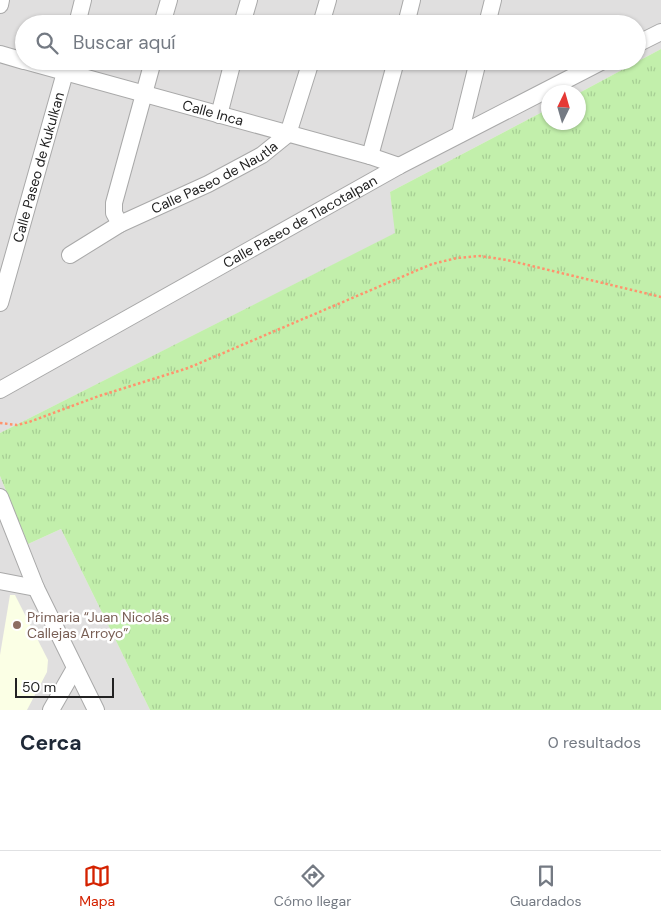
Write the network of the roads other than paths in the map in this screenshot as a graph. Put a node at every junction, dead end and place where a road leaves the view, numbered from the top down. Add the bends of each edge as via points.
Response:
1 (1, 0) edge
2 (83, 0) edge
3 (169, 0) edge
4 (248, 0) edge
5 (328, 0) edge
6 (412, 0) edge
7 (493, 0) edge
8 (0, 5) edge
9 (79, 15) edge
10 (165, 15) edge
11 (244, 15) edge
12 (324, 15) edge
13 (408, 15) edge
14 (489, 15) edge
15 (661, 32) edge
16 (646, 40) edge
17 (0, 54) edge
18 (15, 58) edge
19 (65, 70) edge
20 (75, 70) edge
21 (151, 70) edge
22 (231, 70) edge
23 (308, 70) edge
24 (394, 70) edge
25 (476, 70) edge
26 (585, 70) edge
27 (144, 94) junction
28 (219, 115) junction
29 (288, 134) junction
30 (460, 134) junction
31 (370, 156) junction
32 (399, 166) junction
33 (120, 224) junction
34 (70, 255) dead end
35 (0, 302) edge
36 (0, 390) edge
37 (0, 497) edge
38 (0, 581) edge
39 (36, 588) junction
40 (75, 668) junction
41 (51, 710) edge
42 (96, 710) edge

1 - 8 street
2 - 9 street
3 - 10 street
4 - 11 street
5 - 12 street
6 - 13 street
7 - 14 street
15 - 16 street
17 - 18 street, Calle Inca
19 - 35 street, Calle Paseo de Kukulkan
20 - 27 street, Calle Inca
21 - 27 street
22 - 28 street
23 - 29 street, Calle Paseo de Nautla
24 - 31 street
25 - 30 street
26 - 30 street, Calle Paseo de Tlacotalpan
27 - 28 street, Calle Inca
27 - 33 street via 114,203 114,213
28 - 29 street, Calle Inca
29 - 31 street, Calle Inca
29 - 33 street, Calle Paseo de Nautla via 238,170
30 - 32 street, Calle Paseo de Tlacotalpan
31 - 32 street, Calle Inca
32 - 36 street, Calle Paseo de Tlacotalpan
33 - 34 street, Calle Paseo de Nautla
37 - 39 street
38 - 39 street
39 - 40 street
40 - 41 street
40 - 42 street

